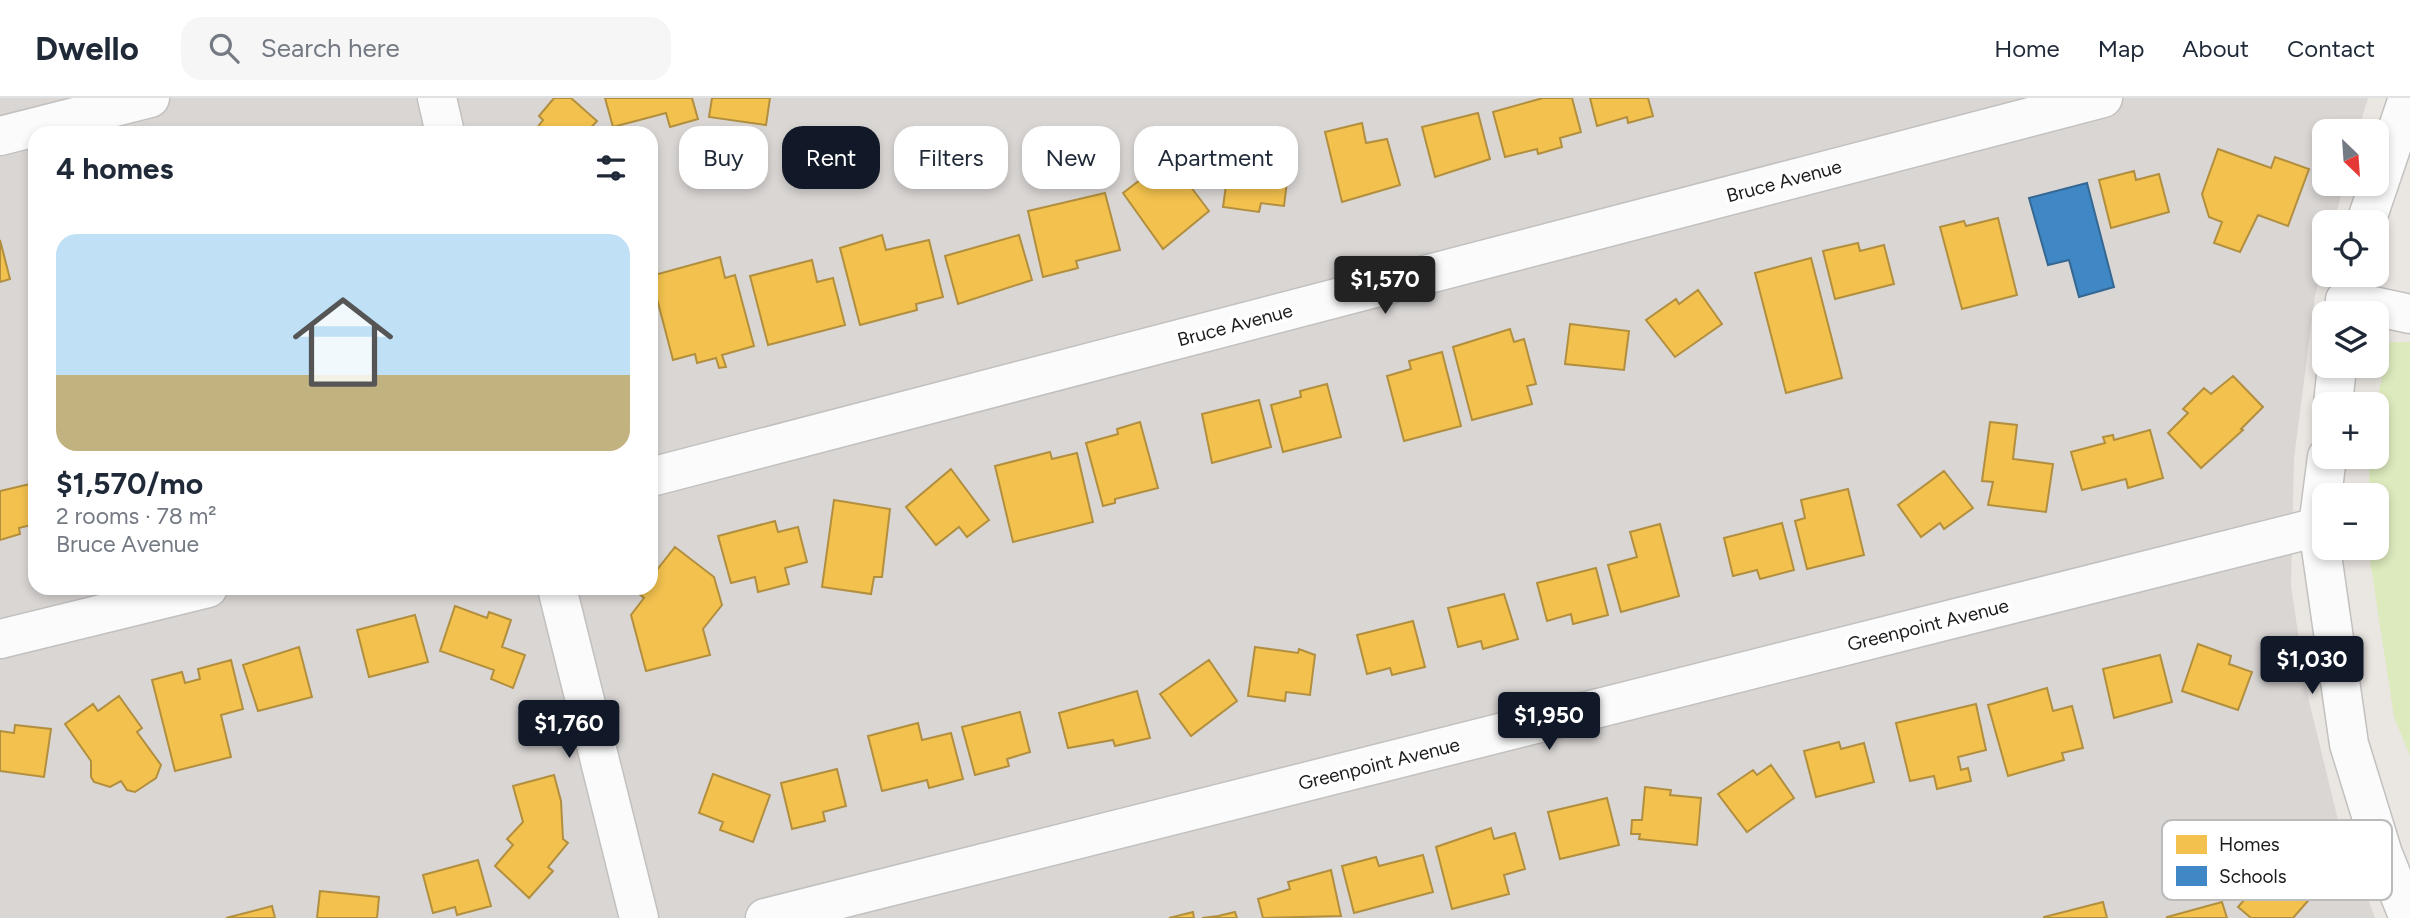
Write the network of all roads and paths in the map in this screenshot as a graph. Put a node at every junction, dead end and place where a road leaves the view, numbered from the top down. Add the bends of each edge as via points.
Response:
1 (150, 98) edge
2 (437, 98) edge
3 (2103, 98) edge
4 (2408, 98) edge
5 (39, 126) edge
6 (443, 126) edge
7 (28, 129) edge
8 (0, 136) edge
9 (2370, 210) edge
10 (2346, 296) edge
11 (2410, 314) edge
12 (658, 475) edge
13 (2312, 529) edge
14 (2323, 560) edge
15 (179, 595) edge
16 (559, 595) edge
17 (0, 639) edge
18 (2384, 820) edge
19 (2396, 845) edge
20 (639, 918) edge
21 (765, 918) edge
22 (2409, 918) edge

1 - 5 street
2 - 6 street
3 - 12 street, Bruce Avenue
4 - 9 street
7 - 8 street
10 - 11 street
13 - 21 street, Greenpoint Avenue
14 - 18 street via 2349,744
15 - 17 street
16 - 20 street
19 - 22 street

